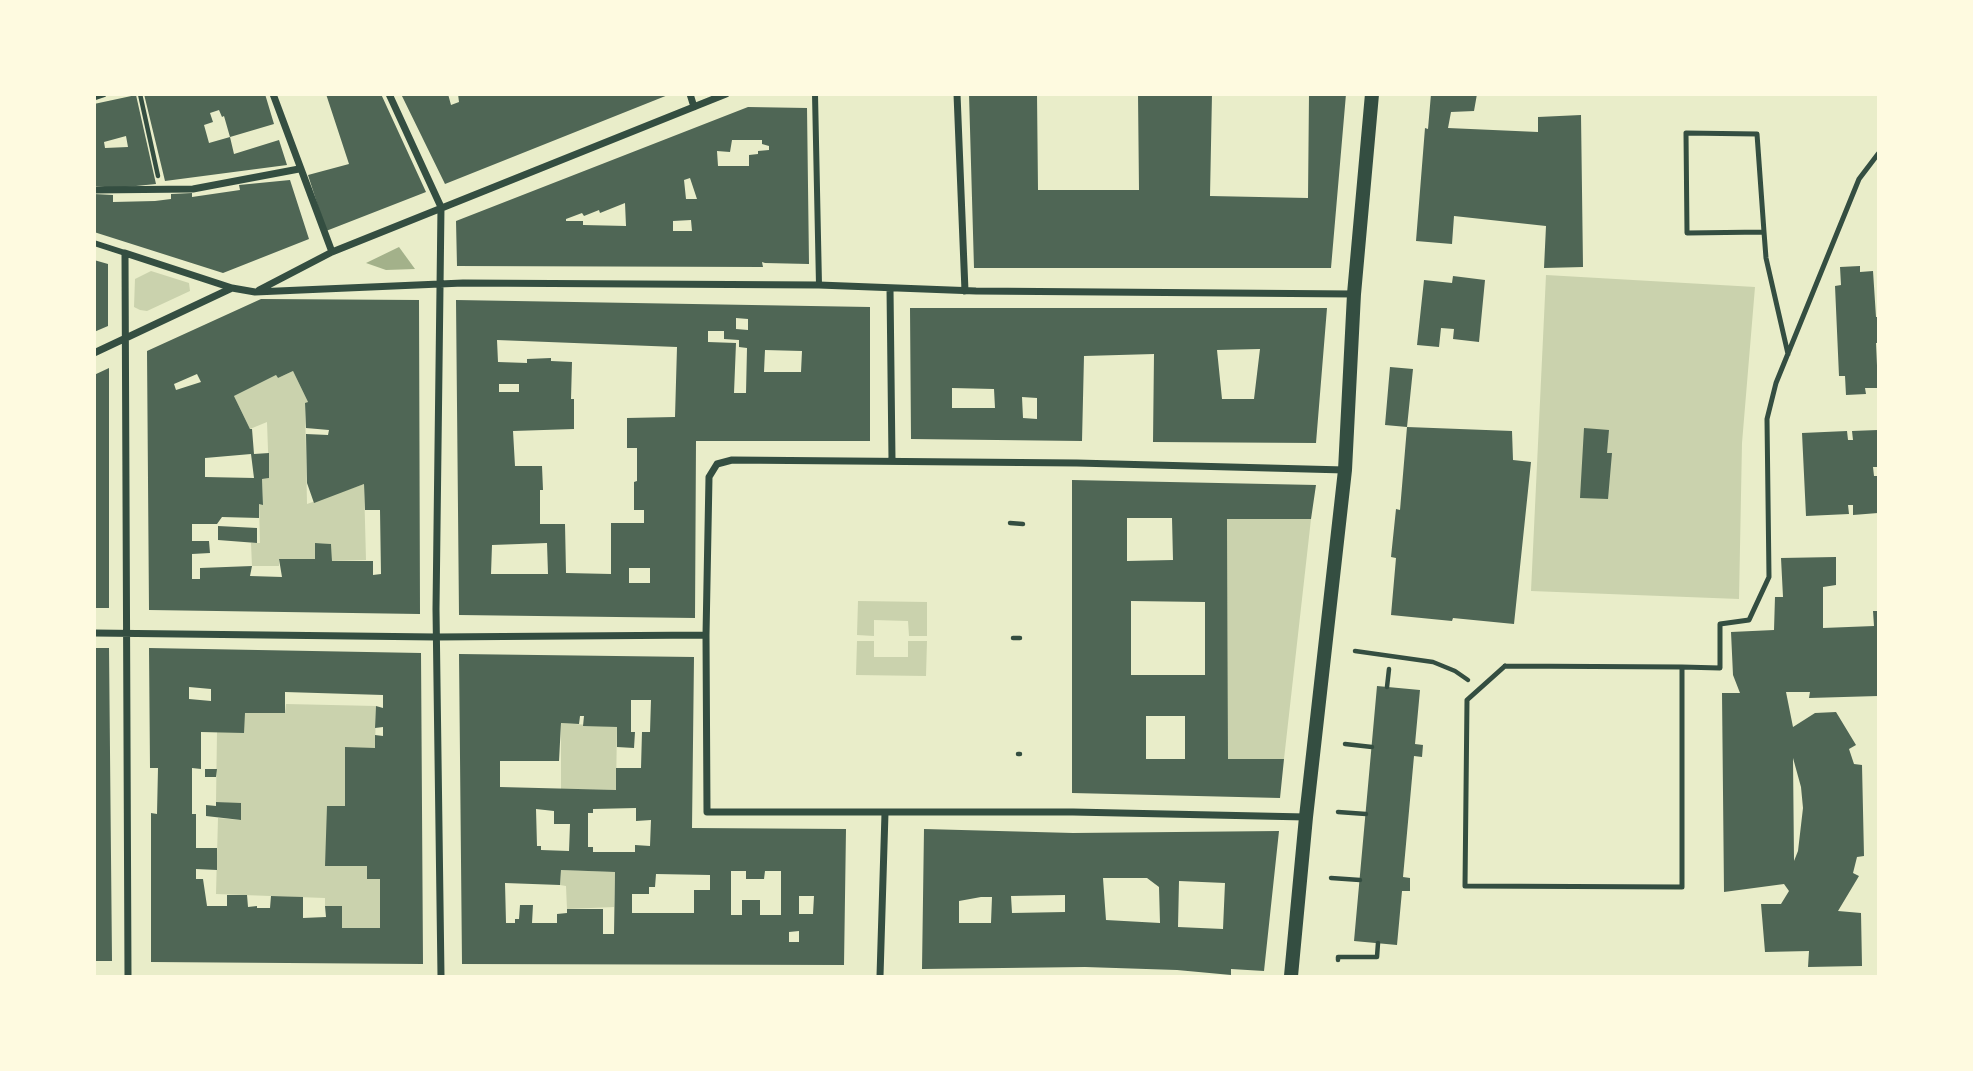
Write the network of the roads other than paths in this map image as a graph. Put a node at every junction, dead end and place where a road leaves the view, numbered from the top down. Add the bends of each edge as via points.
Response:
1 (103, 94) edge
2 (273, 94) edge
3 (389, 94) edge
4 (690, 94) edge
5 (726, 94) edge
6 (816, 94) edge
7 (957, 94) edge
8 (1372, 94) edge
9 (94, 97) edge
10 (694, 107) junction
11 (1878, 154) edge
12 (299, 169) junction
13 (94, 190) edge
14 (441, 207) junction
15 (1764, 232) junction
16 (94, 243) edge
17 (332, 252) junction
18 (125, 253) junction
19 (439, 283) junction
20 (819, 285) junction
21 (232, 288) junction
22 (890, 288) junction
23 (965, 291) junction
24 (255, 292) junction
25 (1354, 294) junction
26 (125, 338) junction
27 (94, 353) edge
28 (1788, 354) junction
29 (892, 460) junction
30 (1345, 470) junction
31 (94, 633) edge
32 (127, 634) junction
33 (706, 635) junction
34 (436, 637) junction
35 (1682, 667) junction
36 (885, 813) junction
37 (1306, 817) junction
38 (128, 976) edge
39 (441, 976) edge
40 (880, 976) edge
41 (1292, 976) edge

1 - 9 street
2 - 12 street
3 - 14 street
4 - 10 street
5 - 10 street
6 - 20 street
7 - 23 street
8 - 25 main road
10 - 14 street
11 - 28 lane via 1859,179
12 - 13 street via 193,189
12 - 17 street
14 - 17 street
14 - 19 street
15 - 15 lane via 1757,134 1686,133 1687,233
15 - 28 lane
16 - 18 street
17 - 24 street
18 - 21 street
18 - 26 street
19 - 20 street
19 - 24 street
19 - 34 street
20 - 22 street
21 - 24 street
21 - 26 street
22 - 23 street
22 - 29 street
23 - 25 street
25 - 30 main road
26 - 27 street
26 - 32 street
28 - 35 lane via 1767,419 1769,577 1749,620 1720,624 1720,668
29 - 30 street
29 - 33 street via 732,460 717,464 709,477
30 - 37 main road
31 - 32 street
32 - 34 street
32 - 38 street
33 - 34 street
33 - 36 street via 707,812
34 - 39 street
35 - 35 lane via 1682,887 1465,886 1467,700 1505,666
36 - 37 street
36 - 40 street
37 - 41 main road

